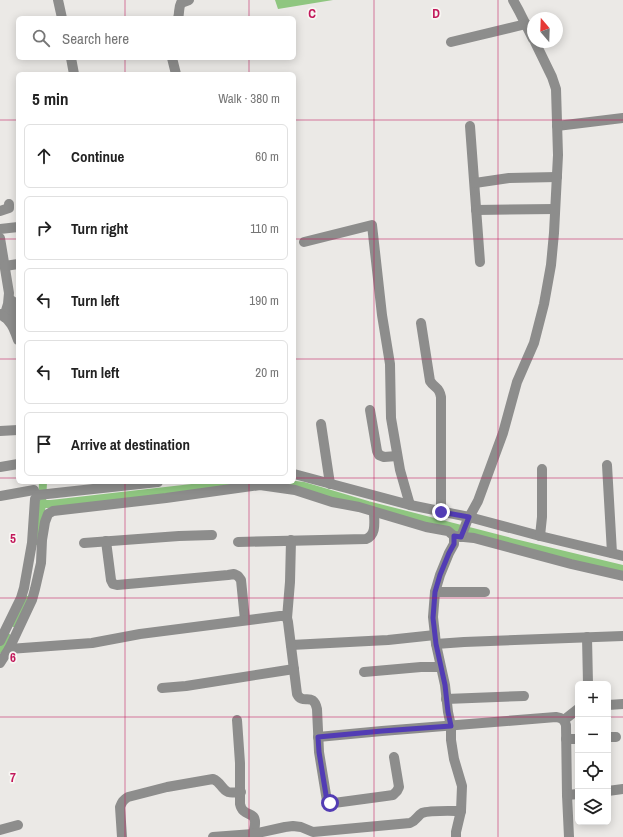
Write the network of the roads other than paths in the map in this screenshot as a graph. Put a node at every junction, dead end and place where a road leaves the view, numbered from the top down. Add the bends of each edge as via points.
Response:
1 (58, 0) edge
2 (189, 0) edge
3 (513, 0) edge
4 (62, 16) edge
5 (179, 16) edge
6 (526, 24) joint
7 (451, 42) dead end
8 (538, 48) edge
9 (71, 60) edge
10 (172, 60) edge
11 (74, 72) edge
12 (176, 72) edge
13 (623, 118) edge
14 (470, 126) dead end
15 (557, 126) junction
16 (557, 177) junction
17 (475, 183) junction
18 (9, 204) dead end
19 (555, 209) junction
20 (476, 210) junction
21 (0, 211) edge
22 (16, 227) edge
23 (0, 229) edge
24 (0, 238) edge
25 (304, 242) dead end
26 (480, 262) dead end
27 (16, 264) edge
28 (5, 266) junction
29 (8, 310) edge
30 (421, 323) dead end
31 (16, 335) edge
32 (370, 410) dead end
33 (321, 424) dead end
34 (16, 430) edge
35 (0, 431) edge
36 (397, 456) junction
37 (16, 464) edge
38 (607, 465) dead end
39 (0, 467) edge
40 (542, 469) dead end
41 (296, 475) edge
42 (134, 484) edge
43 (330, 484) junction
44 (38, 492) edge
45 (0, 496) edge
46 (410, 505) junction
47 (374, 512) junction
48 (441, 512) junction
49 (468, 519) junction
50 (212, 535) dead end
51 (459, 535) junction
52 (540, 536) junction
53 (291, 540) junction
54 (106, 541) junction
55 (238, 542) dead end
56 (84, 543) dead end
57 (612, 553) junction
58 (623, 556) edge
59 (623, 576) edge
60 (435, 592) junction
61 (485, 592) dead end
62 (287, 618) junction
63 (245, 620) junction
64 (623, 636) edge
65 (587, 637) junction
66 (436, 640) junction
67 (0, 641) edge
68 (291, 645) junction
69 (9, 649) junction
70 (0, 663) edge
71 (440, 667) junction
72 (294, 669) junction
73 (364, 672) dead end
74 (588, 681) edge
75 (162, 688) dead end
76 (524, 696) dead end
77 (446, 699) junction
78 (623, 704) edge
79 (611, 705) edge
80 (575, 711) edge
81 (237, 720) dead end
82 (564, 720) junction
83 (451, 726) junction
84 (318, 737) junction
85 (575, 739) edge
86 (566, 740) junction
87 (394, 757) dead end
88 (623, 789) edge
89 (611, 791) edge
90 (241, 792) junction
91 (575, 794) edge
92 (567, 795) junction
93 (461, 811) junction
94 (18, 825) dead end
95 (0, 830) edge
96 (253, 835) edge
97 (122, 837) edge
98 (213, 837) edge
99 (456, 837) edge
100 (569, 837) edge

1 - 4 street
2 - 5 street via 180,3
3 - 6 street
6 - 7 street
8 - 15 street via 556,89
9 - 11 street
10 - 12 street
13 - 15 street
14 - 17 street
15 - 16 street
16 - 17 street via 509,178
16 - 19 street
17 - 20 street
18 - 21 street via 9,208
19 - 20 street
19 - 49 street via 551,265 534,342 517,382 503,434 478,501
20 - 26 street
22 - 23 street
24 - 28 street
25 - 36 street via 372,225 390,364 391,418
27 - 28 street
28 - 29 street via 9,293
29 - 31 street
30 - 48 street via 430,381 438,388 441,397
32 - 36 street via 379,455
33 - 43 street
34 - 35 street
36 - 46 street
37 - 39 street
38 - 57 street
40 - 52 street
41 - 43 street
42 - 44 street
43 - 46 street
44 - 45 street
44 - 67 street via 24,588
46 - 48 street
47 - 51 street
47 - 53 street via 373,534 366,539
47 - 69 street via 295,490 260,485 54,511 48,514 45,522 41,563 32,600
48 - 49 street
49 - 51 street
49 - 52 street
50 - 54 street
51 - 59 street
51 - 60 street via 449,553
52 - 57 street
53 - 55 street
53 - 62 street
54 - 56 street
54 - 63 street via 113,584 234,574 238,576 241,580
57 - 58 street
60 - 61 street
60 - 66 street via 433,618
62 - 63 street via 280,616
62 - 68 street
63 - 69 street via 92,643
64 - 65 street
65 - 66 street via 464,642
65 - 74 street
66 - 68 street
66 - 71 street
68 - 72 street
69 - 70 street
71 - 73 street
71 - 77 street
72 - 75 street
72 - 84 street via 299,698 313,700 316,703
76 - 77 street
77 - 83 street
78 - 79 street
80 - 82 street
81 - 90 street
82 - 83 street via 556,717
82 - 86 street
83 - 84 street
83 - 93 street via 454,760 462,786
84 - 87 street via 327,801 330,803 386,796 398,792
85 - 86 street
86 - 92 street
88 - 89 street
90 - 96 street via 241,809 252,814 255,819
90 - 97 street via 227,792 213,779 128,797 120,807
91 - 92 street
92 - 100 street
93 - 96 street via 426,812 410,823 313,832 293,826
93 - 99 street
94 - 95 street
96 - 98 street

